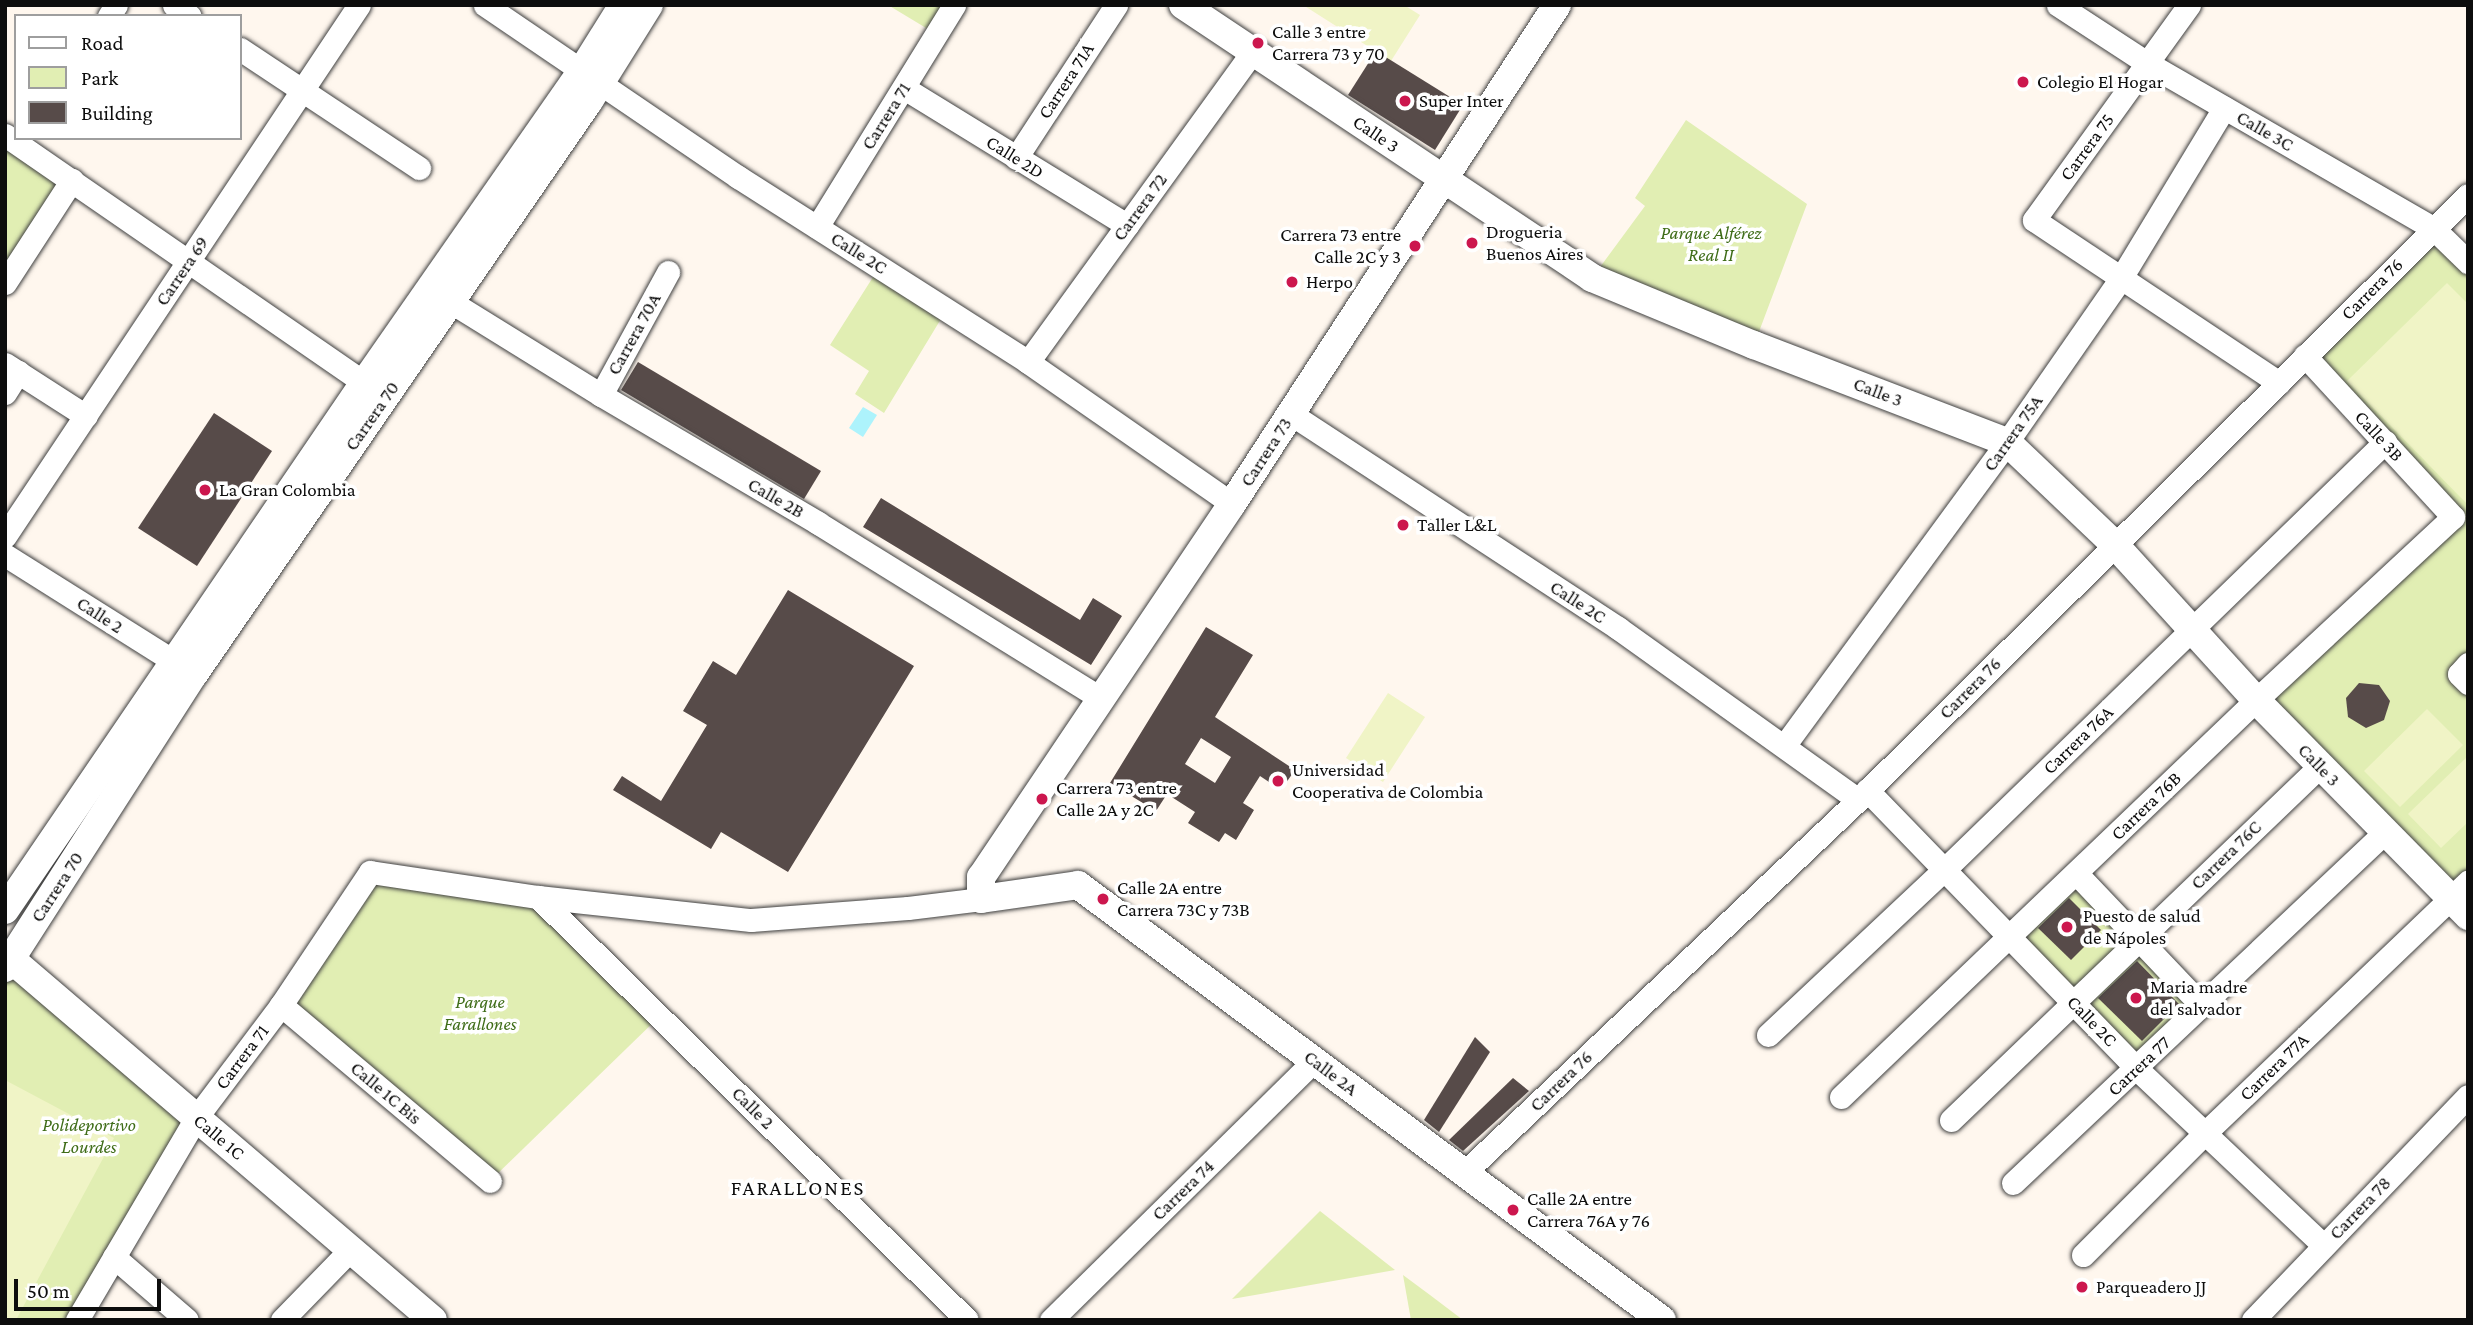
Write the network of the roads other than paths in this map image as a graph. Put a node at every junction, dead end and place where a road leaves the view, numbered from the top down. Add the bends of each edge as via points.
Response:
1 (359, 5) edge
2 (485, 5) edge
3 (623, 5) edge
4 (649, 5) edge
5 (954, 5) edge
6 (1116, 5) edge
7 (1183, 5) edge
8 (1557, 5) edge
9 (2058, 5) edge
10 (2189, 5) edge
11 (242, 50) edge
12 (1252, 52) junction
13 (2147, 63) junction
14 (590, 78) junction
15 (904, 88) junction
16 (303, 90) junction
17 (2224, 108) junction
18 (18, 140) edge
19 (1016, 158) junction
20 (419, 168) dead end
21 (1443, 179) junction
22 (72, 180) junction
23 (2468, 195) edge
24 (1127, 225) junction
25 (817, 226) junction
26 (2433, 228) junction
27 (189, 260) junction
28 (2468, 262) edge
29 (668, 272) dead end
30 (2121, 278) junction
31 (5, 283) edge
32 (451, 302) junction
33 (2305, 356) junction
34 (1028, 362) junction
35 (12, 368) edge
36 (364, 383) junction
37 (2279, 383) junction
38 (5, 393) edge
39 (601, 395) junction
40 (1291, 414) junction
41 (86, 416) junction
42 (2007, 442) junction
43 (2385, 442) junction
44 (1232, 504) junction
45 (2453, 517) joint
46 (5, 536) edge
47 (2115, 545) junction
48 (5, 555) edge
49 (2192, 629) junction
50 (184, 668) junction
51 (1100, 698) junction
52 (2256, 700) junction
53 (1784, 746) junction
54 (2320, 766) junction
55 (1862, 795) junction
56 (2385, 832) junction
57 (1946, 868) junction
58 (2076, 873) junction
59 (538, 897) junction
60 (981, 899) junction
61 (2462, 899) edge
62 (5, 910) edge
63 (2011, 935) junction
64 (2139, 939) junction
65 (15, 959) edge
66 (2074, 1002) junction
67 (281, 1005) junction
68 (2202, 1006) junction
69 (1768, 1035) dead end
70 (1314, 1060) junction
71 (2137, 1069) junction
72 (1841, 1097) dead end
73 (2468, 1097) edge
74 (196, 1118) junction
75 (1951, 1120) dead end
76 (2205, 1133) junction
77 (1464, 1173) junction
78 (490, 1181) dead end
79 (2013, 1183) dead end
80 (2323, 1247) junction
81 (351, 1249) junction
82 (2083, 1255) dead end
83 (114, 1258) junction
84 (1065, 1315) edge
85 (78, 1320) edge
86 (187, 1320) edge
87 (282, 1320) edge
88 (433, 1320) edge
89 (967, 1320) edge
90 (1662, 1320) edge
91 (2253, 1320) edge

1 - 16 street, Carrera 69
2 - 14 street, Calle 2C
3 - 14 street, Carrera 70
4 - 14 street, Carrera 70
5 - 15 street, Carrera 71
6 - 19 street, Carrera 71A
7 - 12 street, Calle 3
8 - 21 street, Carrera 73
9 - 13 street, Calle 3C
10 - 13 street, Carrera 75
11 - 16 street
12 - 21 street, Calle 3
12 - 24 street, Carrera 72
13 - 17 street, Calle 3C
13 - 30 street, Carrera 75 via 2034,220
14 - 25 street, Calle 2C
14 - 32 street, Carrera 70
14 - 36 street, Carrera 70
15 - 19 street, Calle 2D
15 - 25 street, Carrera 71
16 - 20 street
16 - 27 street, Carrera 69
17 - 26 street, Calle 3C
17 - 30 street, Carrera 75A
18 - 22 street
19 - 24 street, Calle 2D
21 - 40 street, Carrera 73
21 - 42 street, Calle 3 via 1592,278
22 - 27 street
22 - 31 street
23 - 26 street, Carrera 76
24 - 34 street, Carrera 72
25 - 34 street, Calle 2C
26 - 28 street, Calle 3C
26 - 33 street, Carrera 76
27 - 36 street
27 - 41 street, Carrera 69
29 - 39 street, Carrera 70A
30 - 37 street
30 - 42 street, Carrera 75A
32 - 39 street, Calle 2B
32 - 50 street, Carrera 70
33 - 37 street, Carrera 76
33 - 43 street, Calle 3B
34 - 44 street, Calle 2C
35 - 38 street
35 - 41 street
36 - 50 street, Carrera 70
37 - 47 street, Carrera 76
39 - 51 street, Calle 2B via 829,529
40 - 44 street, Carrera 73
40 - 53 street, Calle 2C via 1618,628
41 - 46 street, Carrera 69
42 - 47 street, Calle 3
42 - 53 street, Carrera 75A
43 - 45 street, Calle 3B
43 - 49 street, Carrera 76A
44 - 51 street, Carrera 73
45 - 52 street, Carrera 76B
47 - 49 street, Calle 3
47 - 55 street, Carrera 76
48 - 50 street, Calle 2
49 - 52 street, Calle 3
49 - 57 street, Carrera 76A
50 - 62 street, Carrera 70
50 - 65 street, Carrera 70
51 - 60 street, Carrera 73 via 981,877
52 - 54 street, Calle 3
52 - 58 street, Carrera 76B
53 - 55 street, Calle 2C
54 - 56 street, Calle 3
54 - 64 street, Carrera 76C
55 - 57 street, Calle 2C
55 - 77 street, Carrera 76
56 - 61 street, Calle 3
56 - 68 street, Carrera 77
57 - 63 street, Calle 2C
57 - 69 street, Carrera 76A
58 - 63 street, Carrera 76B
58 - 64 street
59 - 60 street via 751,920
59 - 67 street, Carrera 71 via 370,872
59 - 89 street, Calle 2
60 - 70 street, Calle 2A via 1078,885
61 - 76 street, Carrera 77A
63 - 66 street, Calle 2C
63 - 72 street, Carrera 76B
64 - 66 street, Carrera 76C
64 - 68 street
65 - 74 street, Calle 1C
66 - 71 street, Calle 2C
66 - 75 street, Carrera 76C
67 - 74 street, Carrera 71
67 - 78 street, Calle 1C Bis
68 - 71 street, Carrera 77
70 - 77 street, Calle 2A
70 - 84 street, Carrera 74
71 - 76 street, Calle 2C
71 - 79 street, Carrera 77
73 - 80 street, Carrera 78
74 - 81 street, Calle 1C
74 - 83 street, Carrera 71
76 - 80 street, Calle 2C
76 - 82 street, Carrera 77A
77 - 90 street, Calle 2A
80 - 91 street, Carrera 78
81 - 87 street
81 - 88 street, Calle 1C
83 - 85 street, Carrera 71
83 - 86 street

